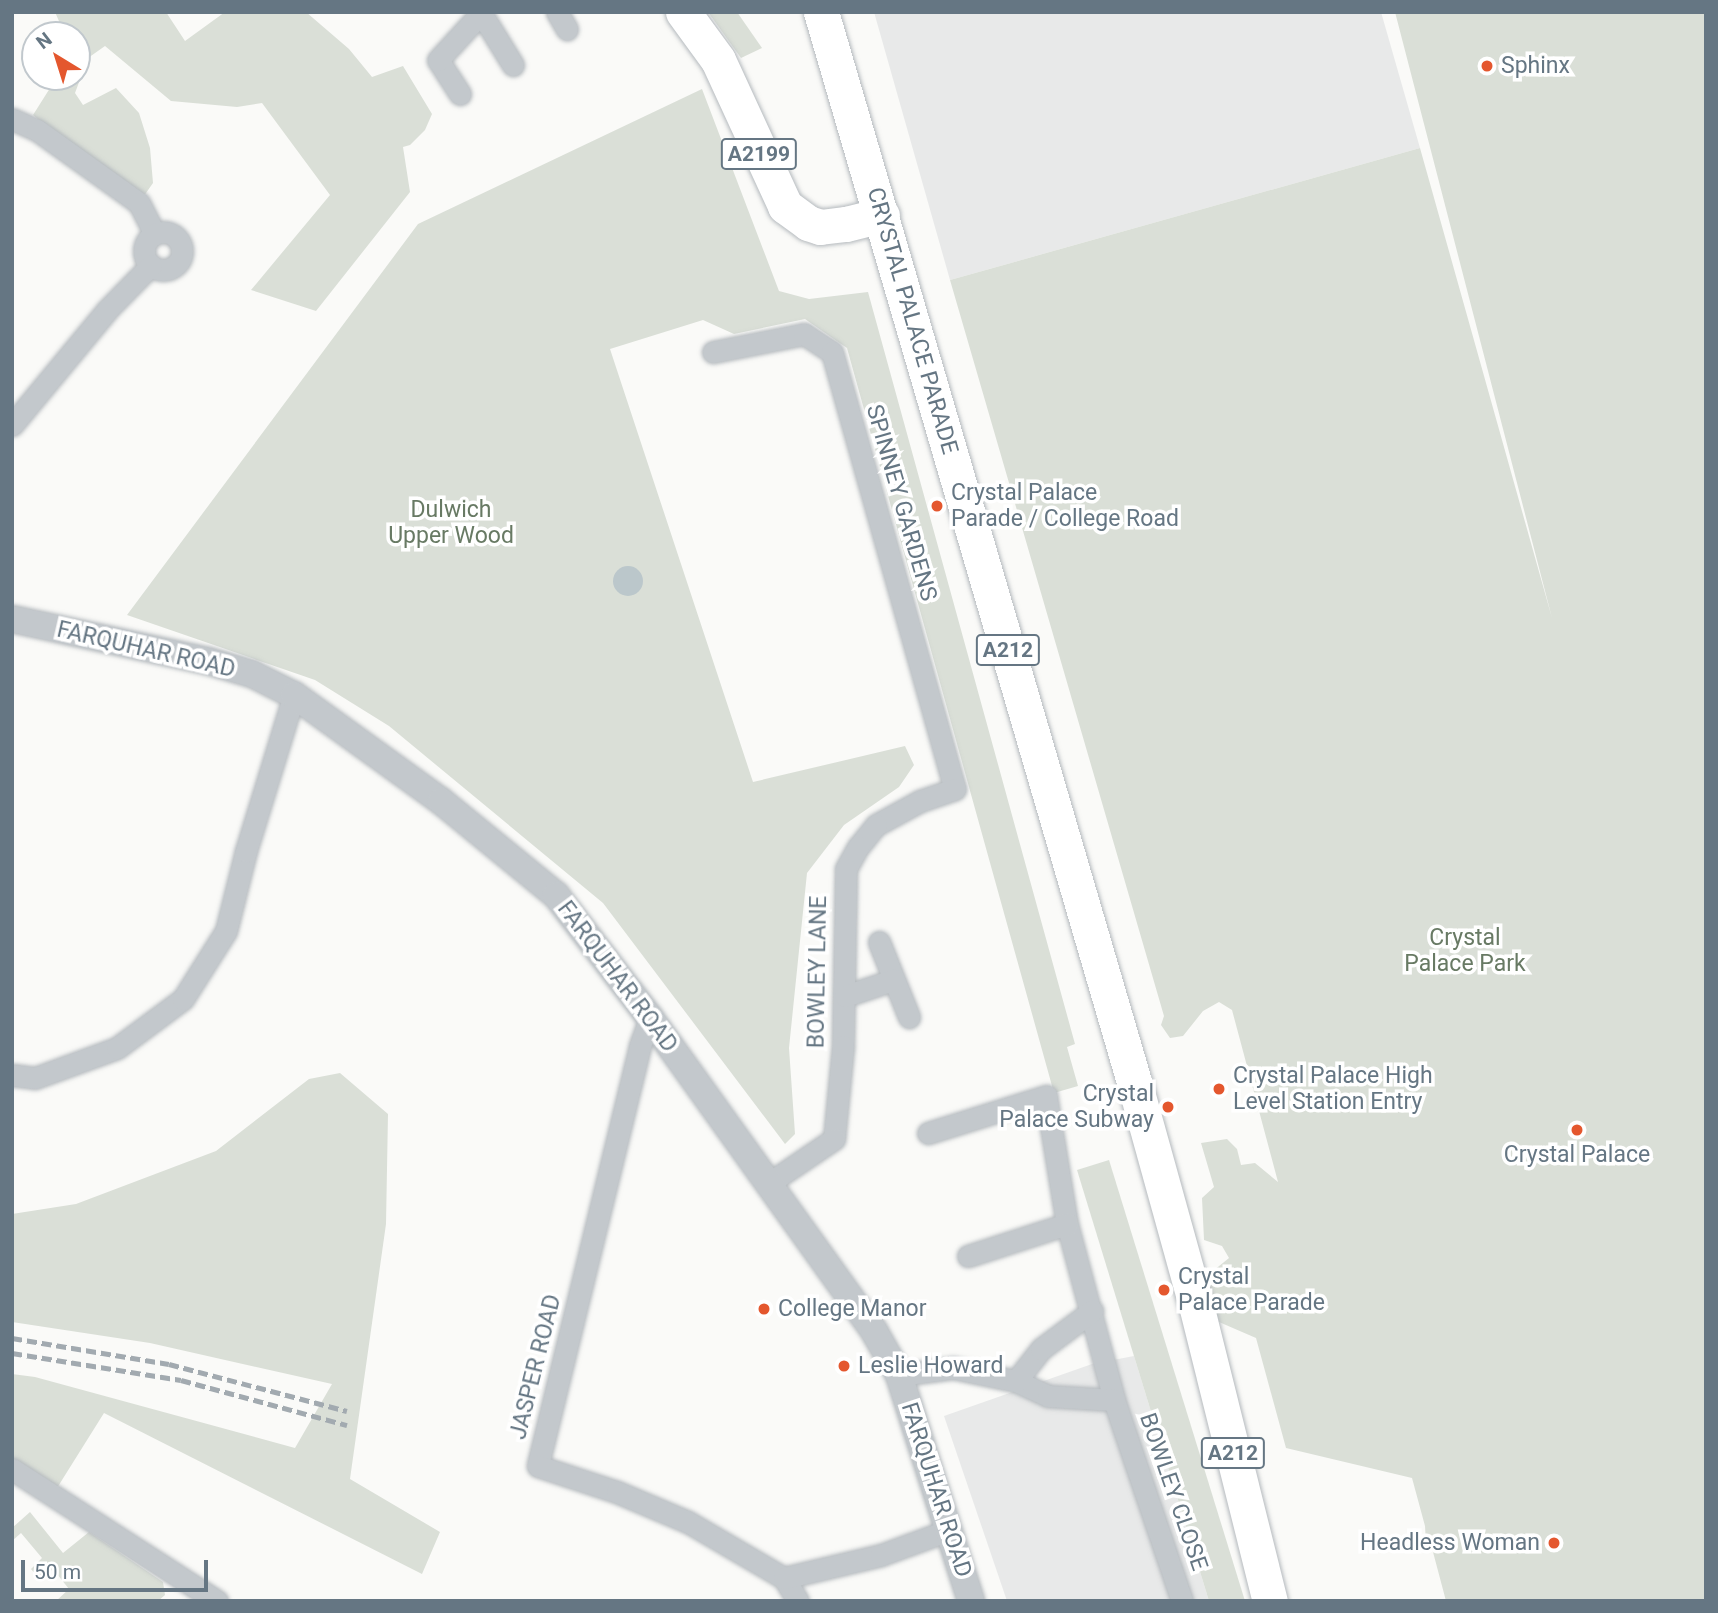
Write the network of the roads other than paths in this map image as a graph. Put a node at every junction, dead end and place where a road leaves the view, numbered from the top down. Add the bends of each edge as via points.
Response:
1 (682, 12) edge
2 (821, 12) edge
3 (481, 13) edge
4 (513, 65) dead end
5 (460, 94) dead end
6 (12, 119) edge
7 (882, 215) junction
8 (155, 234) junction
9 (151, 265) junction
10 (713, 352) dead end
11 (12, 425) edge
12 (12, 619) edge
13 (294, 695) junction
14 (955, 789) joint
15 (879, 942) dead end
16 (893, 980) junction
17 (845, 996) junction
18 (909, 1017) dead end
19 (650, 1018) junction
20 (12, 1075) edge
21 (928, 1133) dead end
22 (769, 1183) junction
23 (1067, 1224) junction
24 (968, 1256) dead end
25 (1092, 1311) junction
26 (900, 1375) junction
27 (1016, 1381) junction
28 (1114, 1400) junction
29 (12, 1469) edge
30 (949, 1530) junction
31 (784, 1578) junction
32 (204, 1598) edge
33 (798, 1601) edge
34 (971, 1601) edge
35 (1182, 1601) edge
36 (1270, 1601) edge

1 - 7 main road, A2199 via 718,60 785,206 820,226
2 - 7 main road, CRYSTAL PALACE PARADE / A212
3 - 4 street
3 - 5 street via 438,60
6 - 8 street via 37,130 139,203
7 - 36 main road, CRYSTAL PALACE PARADE / A212 via 1146,1123
8 - 9 street via 144,252
8 - 9 street via 169,233 182,249 172,267 165,270
9 - 11 street via 107,310
10 - 14 street, SPINNEY GARDENS via 804,334 832,352
12 - 13 street, FARQUHAR ROAD via 208,661 252,674
13 - 19 street, FARQUHAR ROAD via 442,801 556,895
13 - 20 street via 226,931 183,999 117,1048 35,1078
14 - 17 street, BOWLEY LANE via 920,801 876,825 858,846 846,869
15 - 16 street
16 - 17 street
16 - 18 street
17 - 22 street, BOWLEY LANE via 834,1139
19 - 22 street, FARQUHAR ROAD
19 - 31 street, JASPER ROAD via 538,1466 688,1522
21 - 23 street, BOWLEY CLOSE via 1046,1096
22 - 26 street, FARQUHAR ROAD
23 - 24 street
23 - 25 street, BOWLEY CLOSE
25 - 27 street via 1041,1349
25 - 28 street, BOWLEY CLOSE
26 - 27 street, BOWLEY CLOSE via 953,1368
26 - 30 street, FARQUHAR ROAD
27 - 28 street, BOWLEY CLOSE via 1048,1396
28 - 35 street, BOWLEY CLOSE
29 - 32 street
30 - 31 street via 881,1555
30 - 34 street, FARQUHAR ROAD
31 - 33 street, JASPER ROAD

